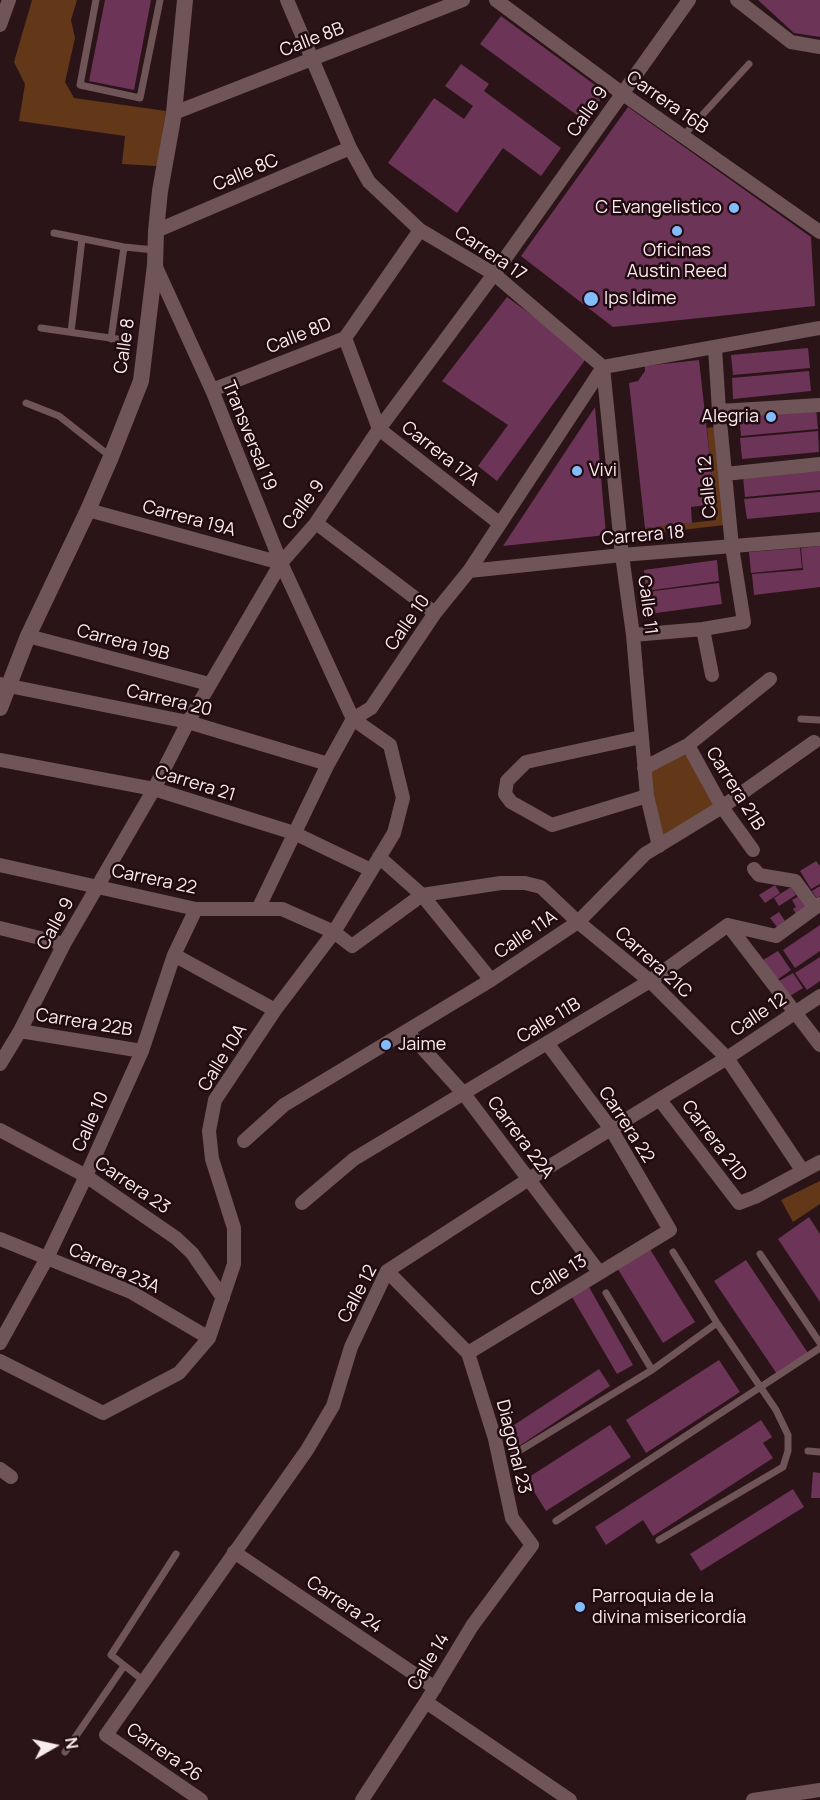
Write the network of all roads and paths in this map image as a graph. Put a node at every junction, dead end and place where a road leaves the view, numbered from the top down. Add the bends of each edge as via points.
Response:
1 (9, 0) edge
2 (96, 0) edge
3 (160, 0) edge
4 (185, 0) edge
5 (287, 0) edge
6 (464, 0) edge
7 (496, 0) edge
8 (689, 0) edge
9 (737, 0) edge
10 (0, 25) edge
11 (820, 47) edge
12 (313, 58) junction
13 (749, 64) dead end
14 (623, 94) junction
15 (174, 113) junction
16 (683, 136) junction
17 (350, 148) junction
18 (420, 230) junction
19 (156, 231) junction
20 (820, 232) edge
21 (54, 233) dead end
22 (82, 239) junction
23 (123, 247) junction
24 (155, 258) junction
25 (494, 274) junction
26 (41, 328) dead end
27 (820, 328) edge
28 (71, 332) junction
29 (345, 338) junction
30 (111, 339) junction
31 (124, 340) dead end
32 (715, 348) junction
33 (603, 367) junction
34 (212, 390) junction
35 (26, 403) dead end
36 (820, 405) edge
37 (719, 411) junction
38 (379, 429) junction
39 (111, 457) junction
40 (820, 464) edge
41 (725, 474) junction
42 (88, 510) junction
43 (316, 523) junction
44 (499, 523) junction
45 (820, 539) edge
46 (732, 547) junction
47 (622, 555) junction
48 (281, 563) junction
49 (469, 571) junction
50 (435, 613) junction
51 (703, 629) junction
52 (633, 635) junction
53 (28, 636) junction
54 (712, 675) dead end
55 (770, 680) dead end
56 (210, 684) junction
57 (4, 685) edge
58 (0, 708) edge
59 (353, 718) junction
60 (801, 719) dead end
61 (820, 720) edge
62 (188, 722) junction
63 (641, 737) junction
64 (814, 742) dead end
65 (688, 745) junction
66 (0, 760) edge
67 (328, 764) junction
68 (644, 768) junction
69 (154, 789) junction
70 (647, 796) junction
71 (722, 807) junction
72 (294, 833) junction
73 (659, 846) junction
74 (753, 850) dead end
75 (379, 857) junction
76 (0, 865) edge
77 (754, 869) dead end
78 (371, 870) junction
79 (98, 886) junction
80 (422, 895) junction
81 (818, 906) edge
82 (259, 907) junction
83 (196, 909) junction
84 (578, 922) junction
85 (728, 926) junction
86 (0, 928) edge
87 (334, 932) junction
88 (64, 944) junction
89 (174, 954) junction
90 (491, 981) junction
91 (650, 981) junction
92 (820, 996) edge
93 (275, 1010) junction
94 (796, 1012) junction
95 (407, 1030) junction
96 (20, 1031) junction
97 (547, 1043) junction
98 (820, 1045) edge
99 (142, 1051) junction
100 (727, 1058) junction
101 (0, 1064) edge
102 (464, 1094) junction
103 (660, 1100) junction
104 (611, 1129) junction
105 (0, 1130) edge
106 (244, 1140) dead end
107 (820, 1162) edge
108 (802, 1170) junction
109 (87, 1176) junction
110 (529, 1179) junction
111 (302, 1203) dead end
112 (670, 1230) joint
113 (0, 1239) edge
114 (673, 1252) dead end
115 (760, 1254) dead end
116 (46, 1258) junction
117 (387, 1271) junction
118 (599, 1272) junction
119 (606, 1293) dead end
120 (223, 1298) junction
121 (717, 1323) junction
122 (209, 1338) junction
123 (0, 1343) edge
124 (820, 1343) edge
125 (820, 1348) edge
126 (468, 1353) junction
127 (0, 1361) edge
128 (652, 1370) junction
129 (762, 1387) junction
130 (808, 1451) dead end
131 (820, 1452) edge
132 (514, 1454) dead end
133 (556, 1521) dead end
134 (659, 1540) dead end
135 (532, 1545) joint
136 (234, 1552) junction
137 (176, 1554) dead end
138 (124, 1666) junction
139 (144, 1681) junction
140 (435, 1688) junction
141 (426, 1702) junction
142 (106, 1735) joint
143 (65, 1752) dead end
144 (820, 1791) edge
145 (201, 1800) edge
146 (362, 1800) edge
147 (570, 1800) edge
148 (753, 1800) edge

1 - 10 street
2 - 3 lane via 80,85 140,98
4 - 15 street, Calle 8
5 - 12 street, Carrera 17
6 - 12 street, Calle 8B
7 - 14 street, Carrera 16B
8 - 14 street, Calle 9
9 - 11 street via 791,42
12 - 15 street, Calle 8B
12 - 17 street, Carrera 17
13 - 16 lane
14 - 16 street, Carrera 16B
14 - 25 street, Calle 9
15 - 19 street, Calle 8
16 - 20 street, Carrera 16B
17 - 18 street, Carrera 17 via 369,182
17 - 19 street, Calle 8C
18 - 25 street, Carrera 17
18 - 29 street, Calle 8D
19 - 24 street, Calle 8
21 - 22 lane
22 - 23 lane
22 - 28 lane
23 - 24 lane
23 - 30 lane
24 - 34 street, Transversal 19
24 - 39 street, Calle 8 via 141,381
25 - 33 street, Carrera 17
25 - 38 street, Calle 9
26 - 28 lane
27 - 32 street
28 - 30 lane
29 - 34 street, Calle 8D
29 - 38 street, Carrera 17A
30 - 31 lane
32 - 33 street
32 - 37 street, Calle 12
33 - 44 street, Calle 10
33 - 47 street, Calle 11
34 - 48 street, Transversal 19
35 - 39 lane via 59,416
36 - 37 street
37 - 41 street, Calle 12
38 - 43 street, Calle 9
38 - 44 street, Carrera 17A
39 - 42 street, Calle 8
40 - 41 street
41 - 46 street, Calle 12
42 - 48 street, Carrera 19A
42 - 53 street, Calle 8
43 - 48 street, Calle 9
43 - 50 street
44 - 49 street, Calle 10
45 - 46 street, Carrera 18
46 - 47 street, Carrera 18
46 - 51 street, Calle 12 via 744,622
47 - 49 street, Carrera 18
47 - 52 street, Calle 11
48 - 56 street, Calle 9
48 - 59 street, Transversal 19
49 - 50 street, Calle 10
50 - 59 street, Calle 10 via 371,708
51 - 52 street
51 - 54 street
52 - 63 street, Calle 11
53 - 56 street, Carrera 19B
53 - 57 street, Calle 8
55 - 65 street
56 - 62 street, Calle 9
57 - 58 street, Calle 8
57 - 62 street, Carrera 20
59 - 67 street, Calle 10
59 - 75 street, Calle 10A via 390,746 403,798 394,833
60 - 61 lane
62 - 67 street, Carrera 20
62 - 69 street, Calle 9
63 - 68 street, Calle 11
63 - 70 street via 526,762 507,781 505,794 511,802 552,825
64 - 71 street, Calle 11A
65 - 68 street
65 - 71 street, Carrera 21B
66 - 69 street, Carrera 21
67 - 72 street, Calle 10
68 - 70 street, Calle 11
69 - 72 street, Carrera 21
69 - 79 street, Calle 9
70 - 73 street, Calle 11
71 - 73 street, Calle 11A
71 - 74 street, Carrera 21B
72 - 78 street, Carrera 21
72 - 82 street, Calle 10
73 - 84 street, Calle 11A via 645,854
75 - 78 street, Calle 10A
75 - 80 street
76 - 79 street, Carrera 22
77 - 81 street via 759,874 795,881
78 - 87 street, Calle 10A
79 - 83 street, Carrera 22
79 - 88 street, Calle 9
80 - 84 street, Carrera 21C via 525,883 541,887
80 - 87 street via 352,946
80 - 90 street
81 - 85 street via 776,936
82 - 83 street, Carrera 22
82 - 87 street, Carrera 22 via 282,909
83 - 89 street, Calle 10
84 - 90 street, Calle 11A
84 - 91 street, Carrera 21C
85 - 91 street, Calle 11B
85 - 94 street
86 - 88 street
87 - 93 street, Calle 10A
88 - 96 street, Calle 9
89 - 93 street
89 - 99 street, Calle 10
90 - 95 street, Calle 11A
91 - 97 street, Calle 11B
91 - 100 street, Carrera 21C
92 - 94 street, Calle 12
93 - 120 street, Calle 10A via 215,1100 209,1131 212,1159 234,1228 234,1264
94 - 98 street
94 - 100 street, Calle 12
95 - 102 street, Carrera 22A
95 - 106 street, Calle 11A via 284,1105
96 - 99 street, Carrera 22B
96 - 101 street, Calle 9
97 - 102 street, Calle 11B
97 - 104 street, Carrera 22
99 - 109 street, Calle 10
100 - 103 street, Calle 12
100 - 108 street, Carrera 21C
102 - 110 street, Carrera 22A
102 - 111 street, Calle 11B via 354,1159
103 - 104 street, Calle 12
103 - 108 street, Carrera 21D via 739,1203
104 - 110 street, Calle 12
104 - 112 street, Carrera 22
105 - 109 street, Carrera 23
107 - 108 street
109 - 116 street, Calle 10
109 - 120 street, Carrera 23 via 176,1238 192,1253
110 - 117 street, Calle 12
110 - 118 street, Carrera 22A
112 - 118 street, Calle 13
113 - 116 street, Carrera 23A
114 - 121 lane
115 - 124 lane
116 - 122 street, Carrera 23A via 131,1292
116 - 123 street, Calle 10
117 - 126 street
117 - 136 street, Calle 12 via 351,1347 333,1406 307,1450
118 - 126 street, Calle 13
119 - 128 lane
120 - 122 street, Calle 10A
121 - 128 lane
121 - 129 lane
122 - 127 street, Calle 10A via 179,1373 103,1413
125 - 129 lane
126 - 135 street, Diagonal 23 via 495,1439 512,1518
128 - 132 lane
129 - 133 lane
129 - 134 lane via 788,1435 783,1467
130 - 131 lane
135 - 140 street, Calle 14 via 472,1626
136 - 139 street, Calle 12
136 - 140 street, Carrera 24
137 - 138 lane via 111,1655
138 - 139 lane
138 - 143 lane
139 - 142 street, Calle 12
140 - 141 street, Calle 14
141 - 146 street, Calle 14
141 - 147 street
142 - 145 street, Carrera 26
144 - 148 street

